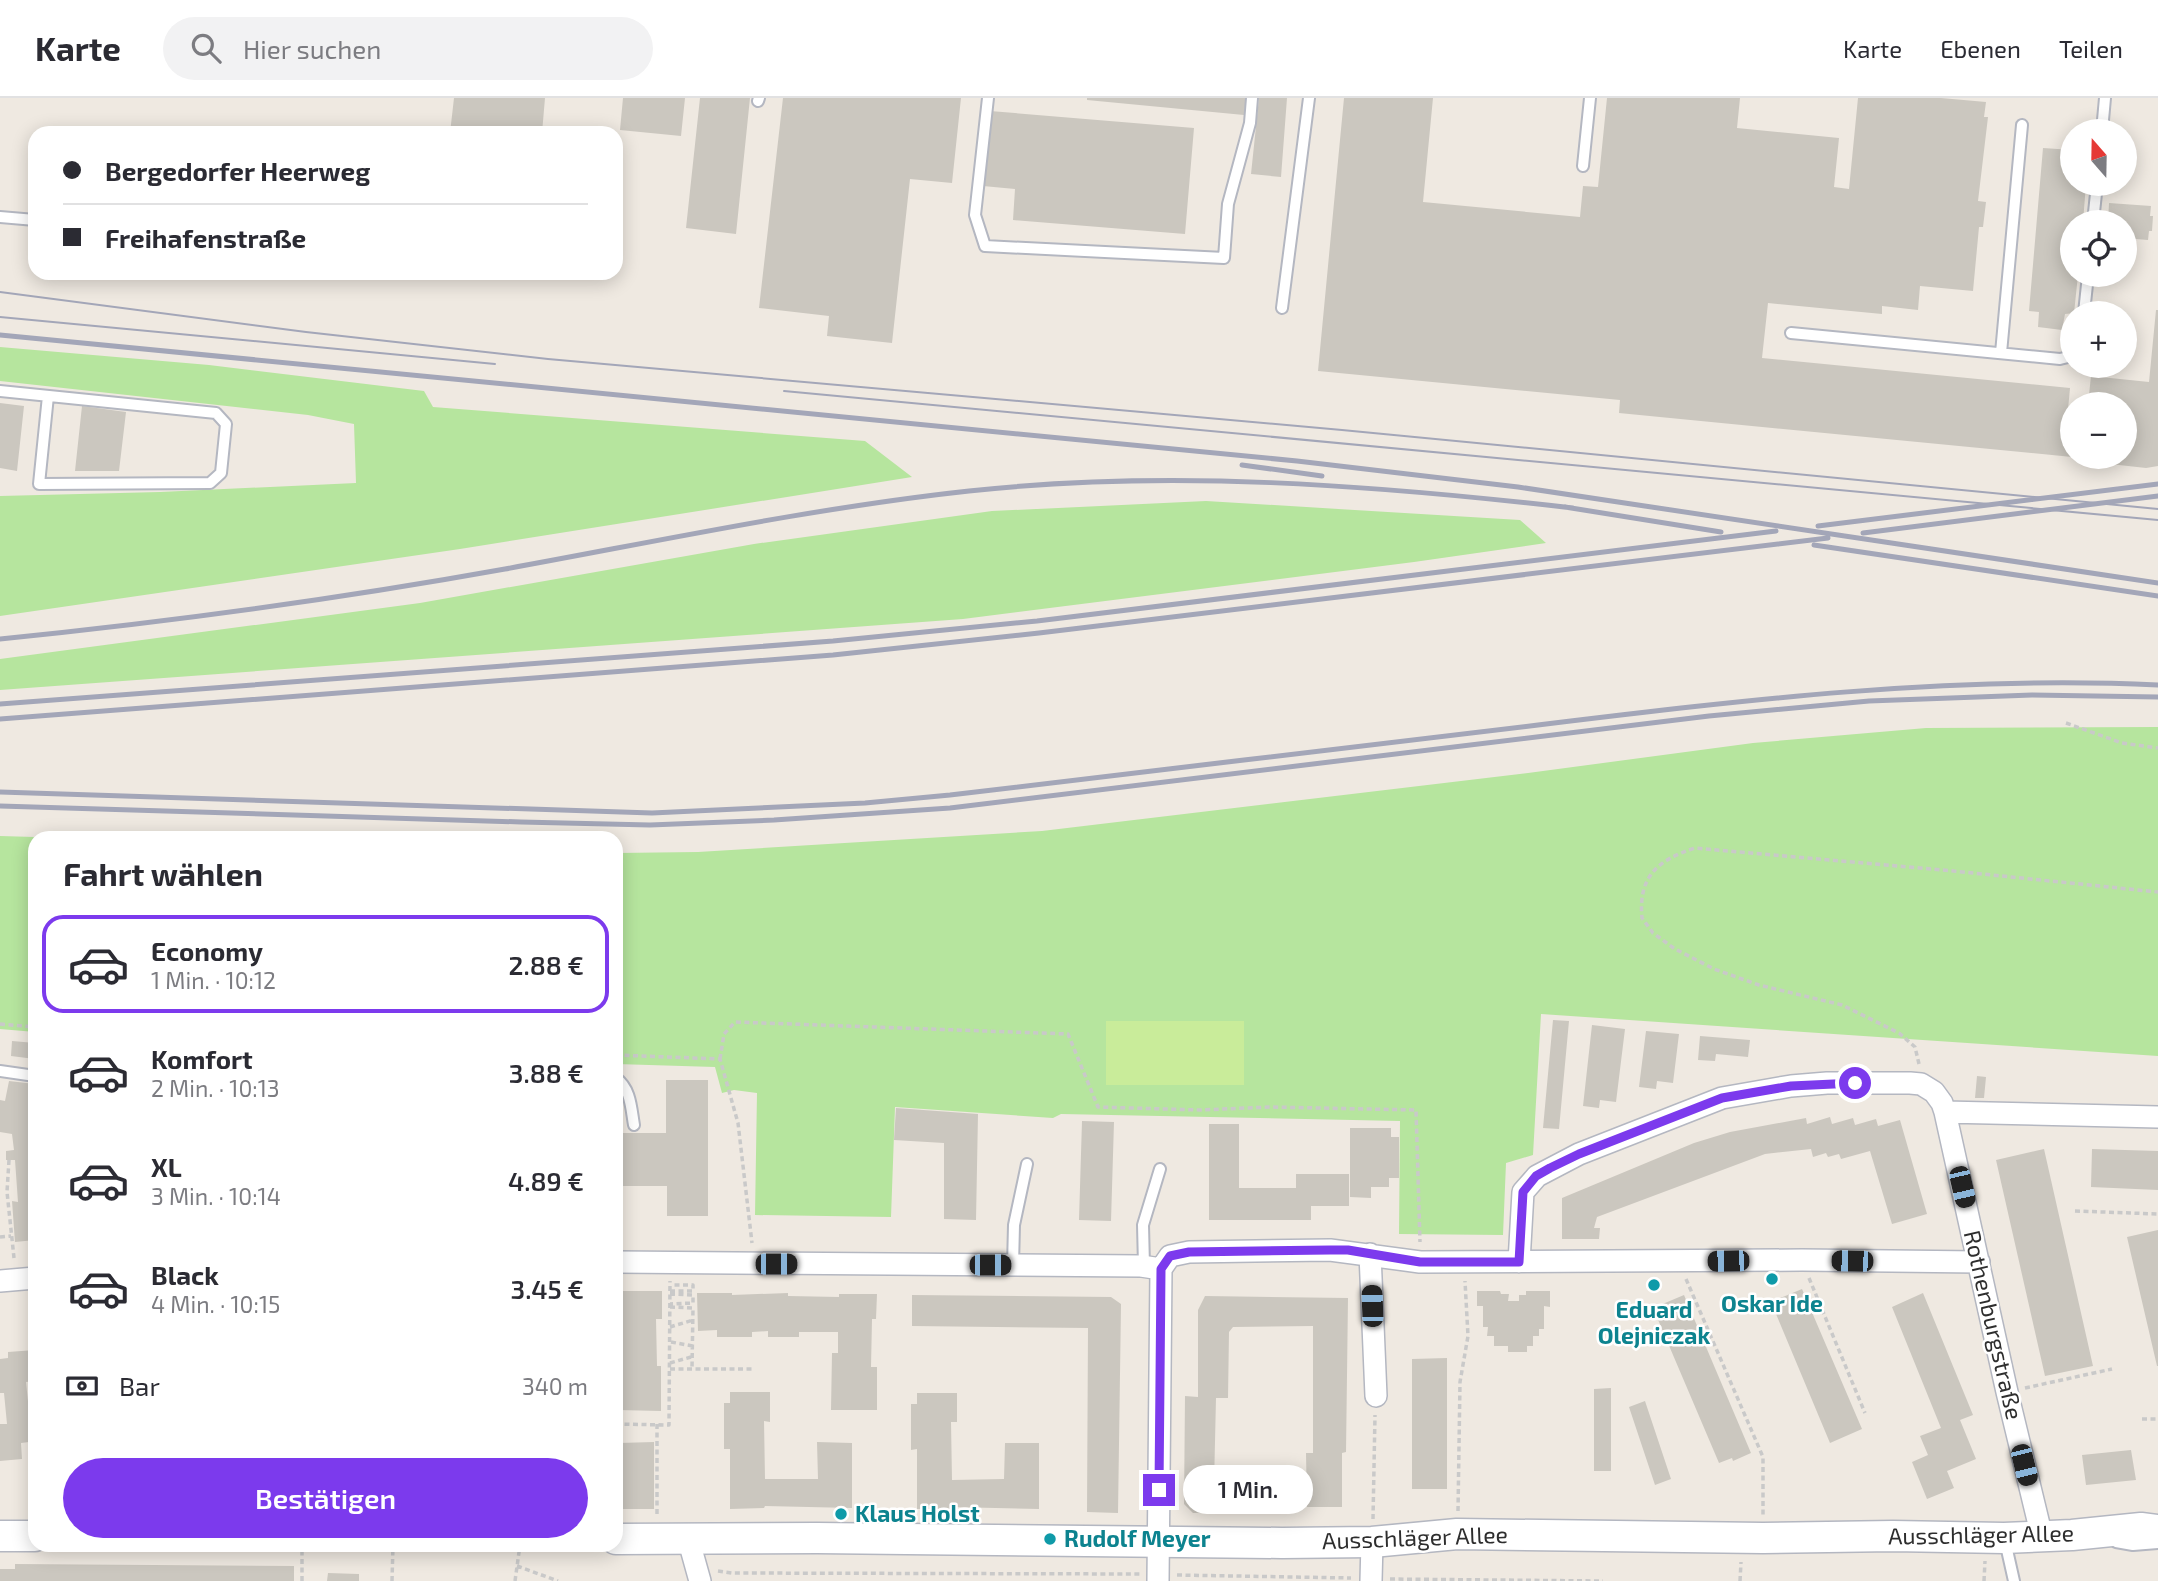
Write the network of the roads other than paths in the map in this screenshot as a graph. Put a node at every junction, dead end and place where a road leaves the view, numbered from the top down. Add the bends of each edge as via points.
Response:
1 (988, 98) edge
2 (1252, 98) edge
3 (1309, 98) edge
4 (1590, 98) edge
5 (2105, 98) edge
6 (2103, 119) edge
7 (2022, 125) dead end
8 (1583, 166) dead end
9 (0, 217) edge
10 (28, 219) edge
11 (1282, 308) dead end
12 (1791, 333) dead end
13 (2001, 354) junction
14 (2060, 359) edge
15 (0, 391) edge
16 (48, 396) junction
17 (0, 1071) edge
18 (28, 1075) edge
19 (623, 1084) edge
20 (1945, 1112) junction
21 (2158, 1116) edge
22 (634, 1125) dead end
23 (1027, 1164) dead end
24 (1160, 1169) dead end
25 (1370, 1254) junction
26 (623, 1262) edge
27 (1519, 1262) junction
28 (1979, 1262) junction
29 (1013, 1265) junction
30 (1153, 1268) junction
31 (28, 1280) edge
32 (0, 1282) edge
33 (1376, 1396) road end
34 (2155, 1527) edge
35 (0, 1536) edge
36 (28, 1536) edge
37 (2042, 1537) junction
38 (688, 1538) junction
39 (2004, 1538) junction
40 (623, 1539) edge
41 (1158, 1541) junction
42 (1372, 1542) junction
43 (700, 1581) edge
44 (1158, 1581) edge
45 (1371, 1581) edge
46 (2014, 1581) edge

1 - 2 lane via 975,215 985,246 1224,258 1228,204 1250,123
3 - 11 lane
4 - 8 lane
5 - 6 lane
7 - 13 lane
9 - 10 lane
12 - 13 lane
13 - 14 lane
15 - 16 lane
16 - 16 lane via 39,484 210,483 221,473 226,424 216,413
17 - 18 lane
19 - 22 lane
20 - 21 street
20 - 27 street, Rothenburgstraße via 1938,1096 1921,1084 1827,1083 1722,1098 1579,1154 1536,1176 1523,1192
20 - 28 street, Rothenburgstraße
23 - 29 lane via 1014,1225
24 - 30 lane via 1143,1225
25 - 27 street via 1420,1262
25 - 30 street via 1330,1250 1189,1252 1170,1256
25 - 33 street
26 - 29 street
27 - 28 street
28 - 37 street, Rothenburgstraße
29 - 30 street
30 - 41 street
31 - 32 street
34 - 37 street, Ausschläger Allee
35 - 36 street
37 - 39 street, Ausschläger Allee
38 - 40 street, Ausschläger Allee
38 - 41 street, Ausschläger Allee
38 - 43 street
39 - 42 street, Ausschläger Allee via 1457,1534
39 - 46 lane
41 - 42 street, Ausschläger Allee
41 - 44 street
42 - 45 street

